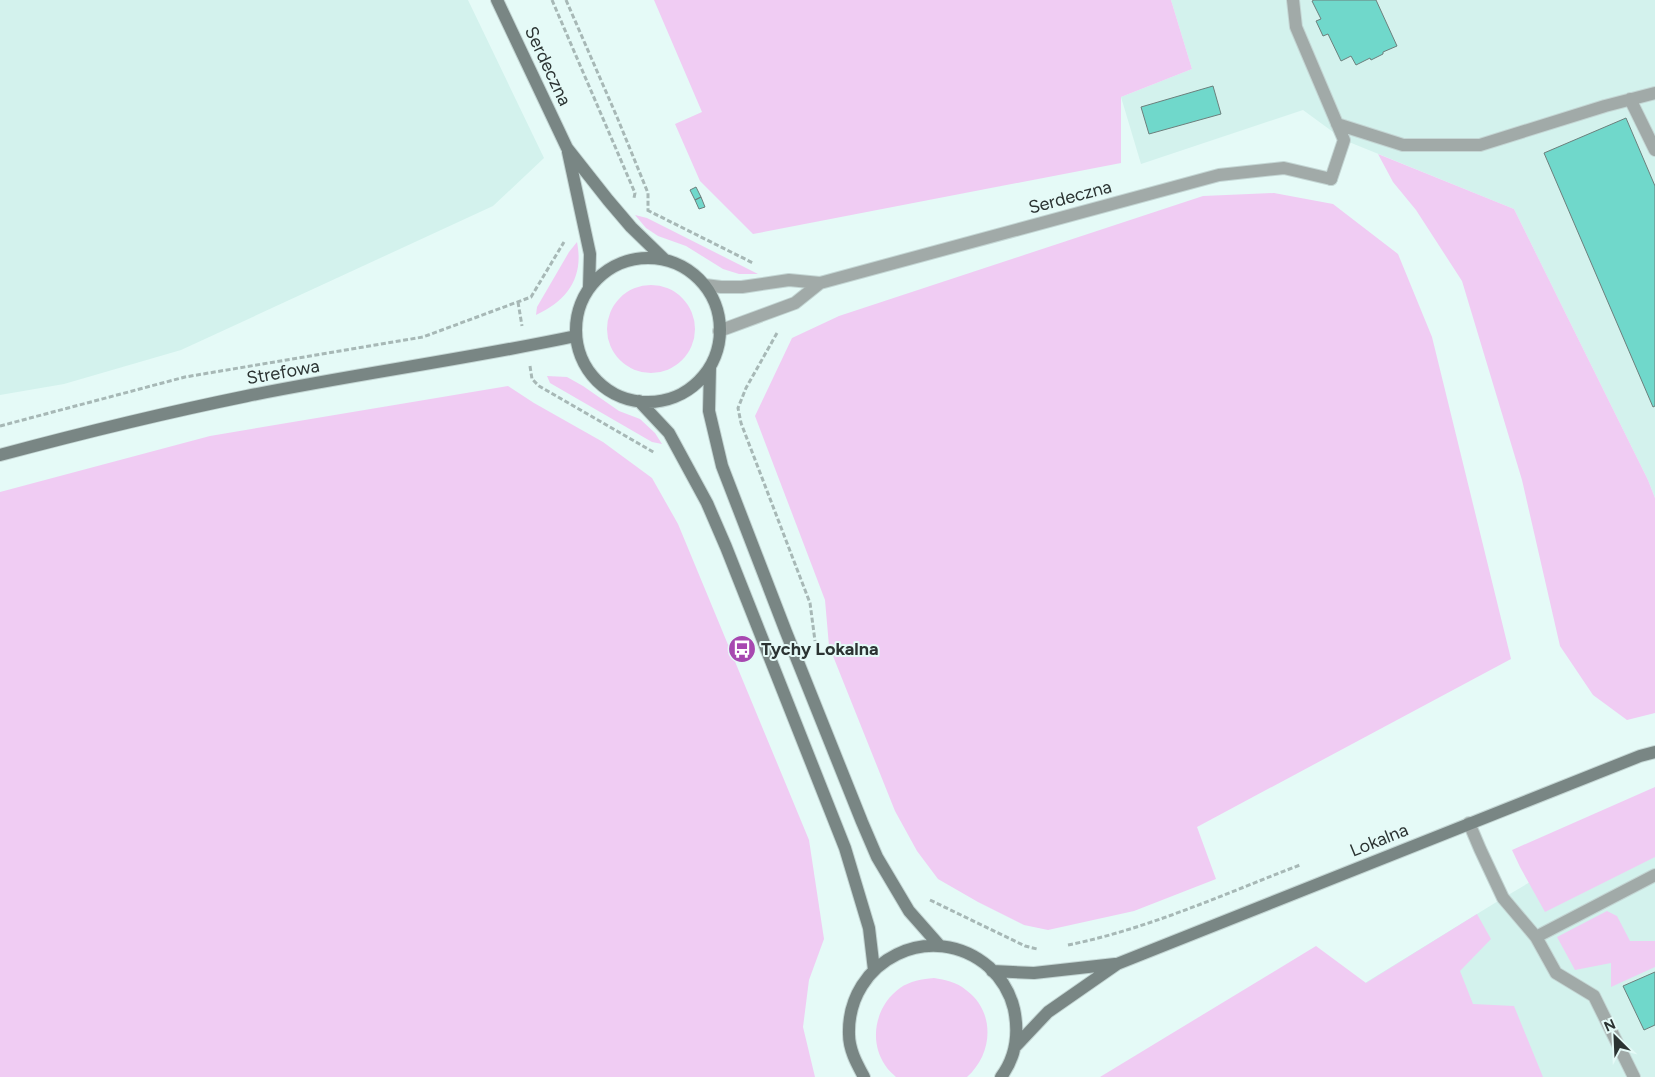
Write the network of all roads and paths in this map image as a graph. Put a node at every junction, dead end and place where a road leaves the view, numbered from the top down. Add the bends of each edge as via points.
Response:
1 (497, 0) edge
2 (552, 0) edge
3 (566, 0) edge
4 (1293, 0) edge
5 (1655, 93) edge
6 (1630, 99) junction
7 (1337, 124) junction
8 (567, 148) junction
9 (1655, 150) edge
10 (633, 203) junction
11 (617, 210) junction
12 (648, 210) junction
13 (584, 225) junction
14 (664, 259) junction
15 (772, 282) junction
16 (820, 283) junction
17 (705, 285) junction
18 (589, 288) junction
19 (518, 302) junction
20 (780, 308) junction
21 (719, 331) junction
22 (576, 336) junction
23 (526, 346) junction
24 (710, 367) junction
25 (639, 401) junction
26 (0, 426) edge
27 (679, 452) junction
28 (0, 455) edge
29 (815, 649) dead end
30 (1655, 752) edge
31 (1470, 823) junction
32 (1300, 865) dead end
33 (1655, 875) edge
34 (924, 897) dead end
35 (1536, 937) junction
36 (939, 945) junction
37 (1061, 947) dead end
38 (1042, 951) dead end
39 (1117, 964) junction
40 (874, 970) junction
41 (992, 971) junction
42 (1016, 1047) junction
43 (864, 1077) edge
44 (1001, 1077) edge
45 (1634, 1077) edge

1 - 8 street, Serdeczna
2 - 10 path via 635,193
3 - 12 path via 648,193
4 - 7 street via 1296,27
5 - 6 street
6 - 7 street via 1480,145 1403,145
6 - 9 street
7 - 16 street, Serdeczna via 1344,140 1331,179 1284,168 1219,175
8 - 11 street, Serdeczna
8 - 13 street, Serdeczna
10 - 11 path
10 - 12 path
11 - 14 street, Serdeczna
12 - 15 path via 768,271
13 - 18 street, Serdeczna via 590,254
13 - 19 path via 571,231 530,297
14 - 17 street via 694,274
14 - 18 street via 647,257 622,262 600,275
15 - 16 street
15 - 17 street via 742,287
16 - 20 street via 795,303
17 - 21 street via 720,321
18 - 22 street via 576,319
19 - 23 path
19 - 26 path via 423,337 185,377
20 - 21 street
20 - 29 path via 784,321 738,408 810,602
21 - 24 street via 719,345
22 - 23 street, Strefowa
22 - 25 street via 580,355 589,372 603,387
23 - 27 path via 532,379 540,386 656,453
23 - 28 street, Strefowa via 249,396
24 - 25 street via 697,383 680,395 660,401
24 - 36 street via 708,411 722,466 786,632 877,857 909,911
25 - 27 street via 669,433
27 - 40 street via 726,547 845,848 869,928
30 - 31 street, Lokalna
31 - 35 street via 1503,898
31 - 39 street, Lokalna
32 - 37 path via 1136,928
33 - 35 street
34 - 38 path via 1025,946
35 - 45 street via 1556,973 1594,996
36 - 40 street via 915,947 893,956
36 - 41 street via 963,950
39 - 41 street, Lokalna via 1034,973
39 - 42 street, Lokalna via 1048,1012
40 - 43 street via 859,989 851,1012 849,1036 854,1059
41 - 42 street via 1001,979 1012,1000 1017,1023
42 - 44 street

